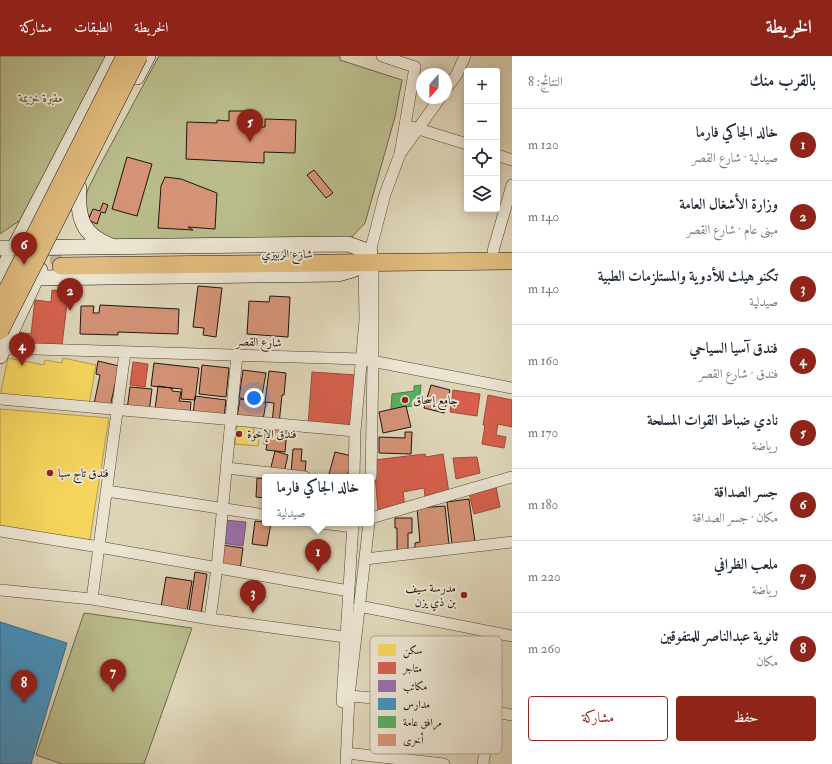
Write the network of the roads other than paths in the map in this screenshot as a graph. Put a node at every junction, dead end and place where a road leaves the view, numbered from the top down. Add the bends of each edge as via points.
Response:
1 (114, 56) edge
2 (125, 56) edge
3 (139, 56) edge
4 (148, 56) edge
5 (382, 56) edge
6 (465, 56) edge
7 (452, 81) edge
8 (436, 104) edge
9 (405, 125) junction
10 (418, 128) junction
11 (464, 143) edge
12 (400, 154) junction
13 (500, 156) edge
14 (512, 160) edge
15 (512, 186) edge
16 (79, 188) junction
17 (115, 247) junction
18 (7, 248) edge
19 (493, 251) junction
20 (512, 251) edge
21 (58, 256) junction
22 (369, 260) junction
23 (512, 261) edge
24 (25, 263) junction
25 (413, 263) junction
26 (512, 267) edge
27 (0, 275) edge
28 (37, 278) junction
29 (0, 279) edge
30 (0, 304) edge
31 (0, 331) edge
32 (2, 352) edge
33 (126, 352) junction
34 (237, 355) junction
35 (361, 359) junction
36 (373, 361) junction
37 (512, 388) edge
38 (0, 399) edge
39 (118, 410) junction
40 (231, 419) junction
41 (355, 431) junction
42 (227, 468) junction
43 (279, 474) edge
44 (354, 474) edge
45 (371, 474) edge
46 (512, 477) edge
47 (107, 492) junction
48 (223, 510) junction
49 (262, 515) edge
50 (374, 517) edge
51 (353, 526) edge
52 (369, 526) edge
53 (0, 531) edge
54 (512, 542) edge
55 (99, 547) junction
56 (365, 559) junction
57 (217, 568) junction
58 (0, 590) edge
59 (349, 591) junction
60 (92, 599) junction
61 (360, 606) junction
62 (210, 619) junction
63 (512, 636) edge
64 (345, 637) junction
65 (349, 696) junction
66 (370, 698) edge
67 (502, 714) edge
68 (512, 715) edge
69 (485, 754) edge
70 (346, 759) edge
71 (338, 764) edge
72 (444, 764) edge
73 (483, 764) edge

1 - 18 main road
2 - 30 main road, bridge
3 - 31 main road, bridge
4 - 16 main road
5 - 9 street via 414,67
6 - 7 street
8 - 10 street
9 - 10 street
9 - 12 street
10 - 11 street
10 - 12 street
12 - 22 street via 385,194
13 - 14 street
15 - 19 street
16 - 17 main road via 78,205 85,227 93,237
16 - 21 main road
17 - 21 main road
17 - 22 main road via 348,244
18 - 21 main road
18 - 24 main road
18 - 27 main road
19 - 20 main road, شارع الزبيري
19 - 22 main road, شارع الزبيري
21 - 22 main road, شارع الزبيري
21 - 24 main road
21 - 28 main road
22 - 25 main road, شارع الزبيري
22 - 28 main road via 352,270 338,274
22 - 35 street
22 - 36 street
23 - 25 main road, شارع الزبيري
24 - 28 main road
24 - 29 main road
25 - 26 main road, شارع الزبيري via 448,269
28 - 29 main road
28 - 32 main road
32 - 33 street, شارع القصر
33 - 34 street, شارع القصر
33 - 39 street
34 - 35 street, شارع القصر
34 - 40 street
35 - 36 street, شارع القصر
35 - 41 street
36 - 37 street, شارع القصر
36 - 45 street
38 - 39 street
39 - 40 street
39 - 47 street
40 - 41 street
40 - 42 street
41 - 44 street
42 - 43 street
42 - 48 street
46 - 50 street
47 - 48 street
47 - 55 street
48 - 49 street
48 - 57 street
51 - 59 street
52 - 56 street
53 - 55 street
54 - 56 street
55 - 57 street
55 - 60 street
56 - 61 street
57 - 59 street
57 - 62 street
58 - 60 street
59 - 64 street
60 - 62 street
61 - 63 street
61 - 65 street
62 - 64 street
64 - 71 street
65 - 66 street
65 - 70 street
67 - 68 street
69 - 73 street
70 - 72 street

